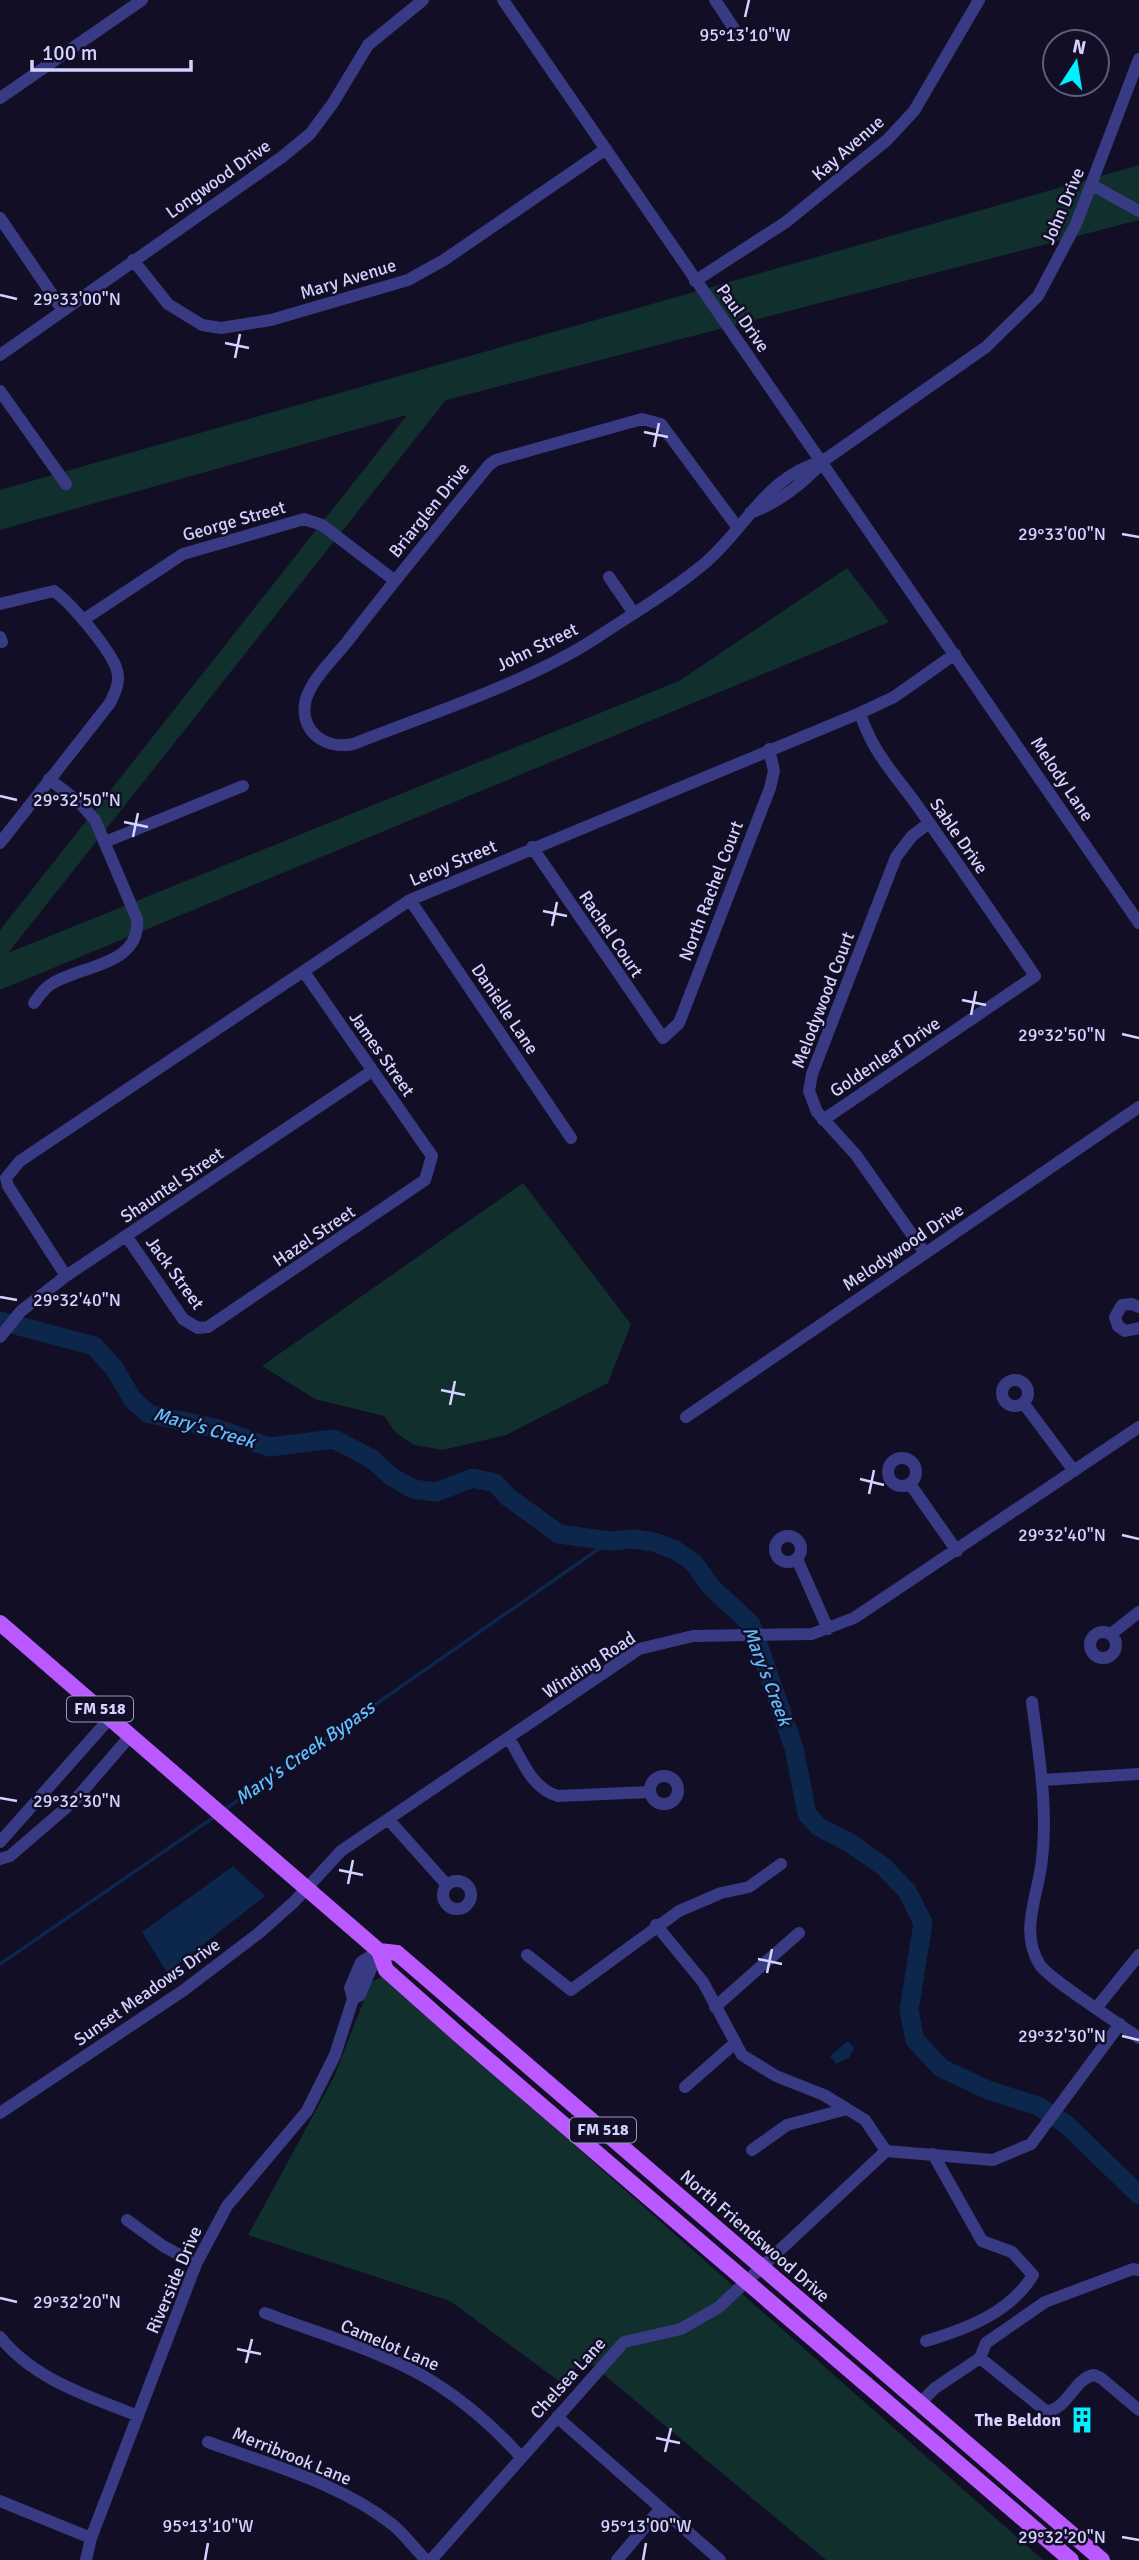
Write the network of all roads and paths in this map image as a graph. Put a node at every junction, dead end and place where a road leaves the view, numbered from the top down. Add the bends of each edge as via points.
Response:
1 (142, 0) edge
2 (424, 0) edge
3 (503, 0) edge
4 (715, 0) edge
5 (979, 0) edge
6 (735, 30) dead end
7 (1139, 59) edge
8 (0, 98) edge
9 (606, 149) junction
10 (1092, 185) junction
11 (1139, 211) edge
12 (0, 218) edge
13 (133, 260) junction
14 (695, 281) junction
15 (62, 309) junction
16 (986, 347) joint
17 (0, 355) edge
18 (0, 391) edge
19 (823, 461) junction
20 (66, 484) dead end
21 (738, 528) junction
22 (609, 577) dead end
23 (394, 580) junction
24 (0, 604) edge
25 (633, 612) junction
26 (83, 620) junction
27 (955, 654) junction
28 (860, 713) junction
29 (310, 730) joint
30 (769, 749) junction
31 (49, 779) junction
32 (243, 786) dead end
33 (929, 823) junction
34 (105, 842) junction
35 (0, 844) edge
36 (532, 847) junction
37 (410, 900) junction
38 (1139, 923) edge
39 (304, 972) junction
40 (1035, 976) joint
41 (34, 1003) dead end
42 (663, 1038) joint
43 (373, 1071) junction
44 (1139, 1107) edge
45 (823, 1119) junction
46 (571, 1138) dead end
47 (432, 1156) joint
48 (127, 1237) junction
49 (925, 1253) junction
50 (66, 1276) junction
51 (1139, 1307) edge
52 (198, 1328) joint
53 (1139, 1329) edge
54 (1, 1336) edge
55 (1024, 1404) dead end
56 (687, 1417) dead end
57 (1139, 1427) edge
58 (1074, 1471) junction
59 (910, 1484) dead end
60 (957, 1551) junction
61 (797, 1559) dead end
62 (1139, 1612) edge
63 (0, 1623) edge
64 (828, 1629) junction
65 (1111, 1634) dead end
66 (1032, 1702) dead end
67 (110, 1718) junction
68 (131, 1735) junction
69 (509, 1738) junction
70 (1139, 1774) edge
71 (1043, 1780) junction
72 (650, 1792) dead end
73 (388, 1819) junction
74 (0, 1842) edge
75 (0, 1859) edge
76 (781, 1864) dead end
77 (447, 1885) dead end
78 (307, 1889) junction
79 (656, 1925) junction
80 (799, 1933) dead end
81 (379, 1951) junction
82 (527, 1955) dead end
83 (1139, 1955) edge
84 (715, 2007) junction
85 (1097, 2007) junction
86 (1120, 2024) junction
87 (1139, 2038) edge
88 (735, 2043) junction
89 (685, 2087) dead end
90 (847, 2109) junction
91 (0, 2113) edge
92 (752, 2150) dead end
93 (886, 2151) junction
94 (933, 2154) junction
95 (127, 2220) dead end
96 (197, 2264) junction
97 (763, 2267) junction
98 (1139, 2270) edge
99 (747, 2281) junction
100 (265, 2313) dead end
101 (0, 2337) edge
102 (926, 2341) dead end
103 (980, 2358) junction
104 (920, 2403) junction
105 (1139, 2410) edge
106 (138, 2416) junction
107 (556, 2417) junction
108 (208, 2442) dead end
109 (521, 2457) junction
110 (0, 2501) edge
111 (661, 2508) junction
112 (91, 2538) junction
113 (86, 2560) edge
114 (426, 2560) edge
115 (431, 2560) edge
116 (617, 2560) edge
117 (720, 2560) edge
118 (1071, 2560) edge
119 (1102, 2560) edge

1 - 8 street
2 - 13 street, Longwood Drive via 368,45 310,134
3 - 9 street, Paul Drive
4 - 6 street
5 - 14 street, Kay Avenue via 914,111 887,140 786,222
7 - 10 street, John Drive
9 - 13 street, Mary Avenue via 408,280 271,320 221,328 202,325 168,304
9 - 14 street, Paul Drive
10 - 11 street
10 - 16 street, John Drive via 1038,296
12 - 15 street
13 - 15 street, Longwood Drive
14 - 19 street, Paul Drive
15 - 17 street, Longwood Drive
16 - 19 street, John Street
18 - 20 street
19 - 21 street, John Street via 802,467 757,502
19 - 27 street, Paul Drive
21 - 23 street, Briarglen Drive via 661,424 642,419 489,465
21 - 25 street, John Street via 705,563
22 - 25 street
23 - 26 street, George Street via 322,525 304,519 183,554
23 - 29 street, Briarglen Drive via 311,688 305,713
24 - 26 street via 54,591
25 - 29 street, John Street via 549,665 353,744 320,741
26 - 31 street via 116,667 118,686 110,703
27 - 28 street, Leroy Street via 894,697
27 - 38 street, Melody Lane
28 - 30 street, Leroy Street
28 - 33 street, Sable Drive via 880,759
30 - 36 street, Leroy Street
30 - 42 street, North Rachel Court via 774,771 769,788 679,1023
31 - 34 street via 87,810
31 - 35 street
32 - 34 street
33 - 40 street, Sable Drive
33 - 45 street, Melodywood Court via 896,857 811,1074 810,1098
34 - 41 street via 137,919 133,944 126,953 52,983
36 - 37 street, Leroy Street
36 - 42 street, Rachel Court
37 - 39 street, Leroy Street
37 - 46 street, Danielle Lane
39 - 43 street, James Street
39 - 50 street, Leroy Street via 20,1161 6,1178 11,1196
40 - 45 street, Goldenleaf Drive
43 - 47 street, James Street
43 - 48 street, Shauntel Street
44 - 49 street, Melodywood Drive
45 - 49 street, Melodywood Court via 864,1166
47 - 52 street, Hazel Street via 425,1180 415,1188 215,1324
48 - 50 street, Shauntel Street
48 - 52 street, Jack Street via 183,1319
49 - 56 street, Melodywood Drive
50 - 54 street, Shauntel Street via 22,1311
51 - 53 street via 1122,1305 1115,1317 1125,1331
55 - 58 street
57 - 58 street, Winding Road
58 - 60 street, Winding Road
59 - 60 street
60 - 64 street, Winding Road via 875,1607
61 - 64 street
62 - 65 street
63 - 67 main road, FM 518
64 - 69 street, Winding Road via 693,1636 639,1649
66 - 71 street
67 - 68 main road, FM 518
67 - 74 street
68 - 75 street via 75,1800 10,1856
68 - 78 main road, North Friendswood Drive / FM 518
69 - 72 street via 537,1785 548,1793
69 - 73 street, Winding Road
70 - 71 street
71 - 85 street via 1042,1864 1028,1938 1041,1967
73 - 77 street
73 - 78 street, Winding Road via 341,1850
76 - 79 street via 749,1887 720,1893
78 - 81 main road, North Friendswood Drive / FM 518
78 - 91 street, Sunset Meadows Drive via 259,1933 184,1990
79 - 82 street via 571,1990
79 - 84 street via 703,1982
80 - 84 street
81 - 96 street, Riverside Drive via 361,1962 350,1988 353,1999 335,2055 307,2111 227,2206
81 - 97 main road, North Friendswood Drive / FM 518 via 397,1954
81 - 99 main road, North Friendswood Drive / FM 518 via 386,1970
83 - 85 street
84 - 88 street
85 - 86 street
86 - 87 street
86 - 94 street via 1031,2144 993,2160
88 - 89 street
88 - 90 street via 742,2055 776,2076
90 - 92 street via 787,2125
90 - 93 street via 864,2120
93 - 94 street
93 - 97 street, Chelsea Lane
94 - 102 street via 982,2241 1012,2252 1033,2275 1025,2289 973,2327
95 - 96 street
96 - 106 street, Riverside Drive
97 - 99 street, Chelsea Lane
97 - 104 main road, North Friendswood Drive / FM 518
98 - 103 street via 1045,2302 986,2343
99 - 107 street, Chelsea Lane via 719,2307 681,2329 624,2342
99 - 118 main road, North Friendswood Drive / FM 518
100 - 109 street, Camelot Lane via 433,2381 492,2425
101 - 106 street via 28,2365 57,2382
103 - 104 street via 934,2388
103 - 105 street via 1046,2411 1058,2408 1087,2376 1094,2375
104 - 119 main road, North Friendswood Drive / FM 518
106 - 112 street, Riverside Drive
107 - 109 street, Chelsea Lane
107 - 111 street
108 - 114 street, Merribrook Lane via 330,2487 394,2526
109 - 115 street, Chelsea Lane
110 - 112 street
111 - 116 street
111 - 117 street
112 - 113 street, Riverside Drive

